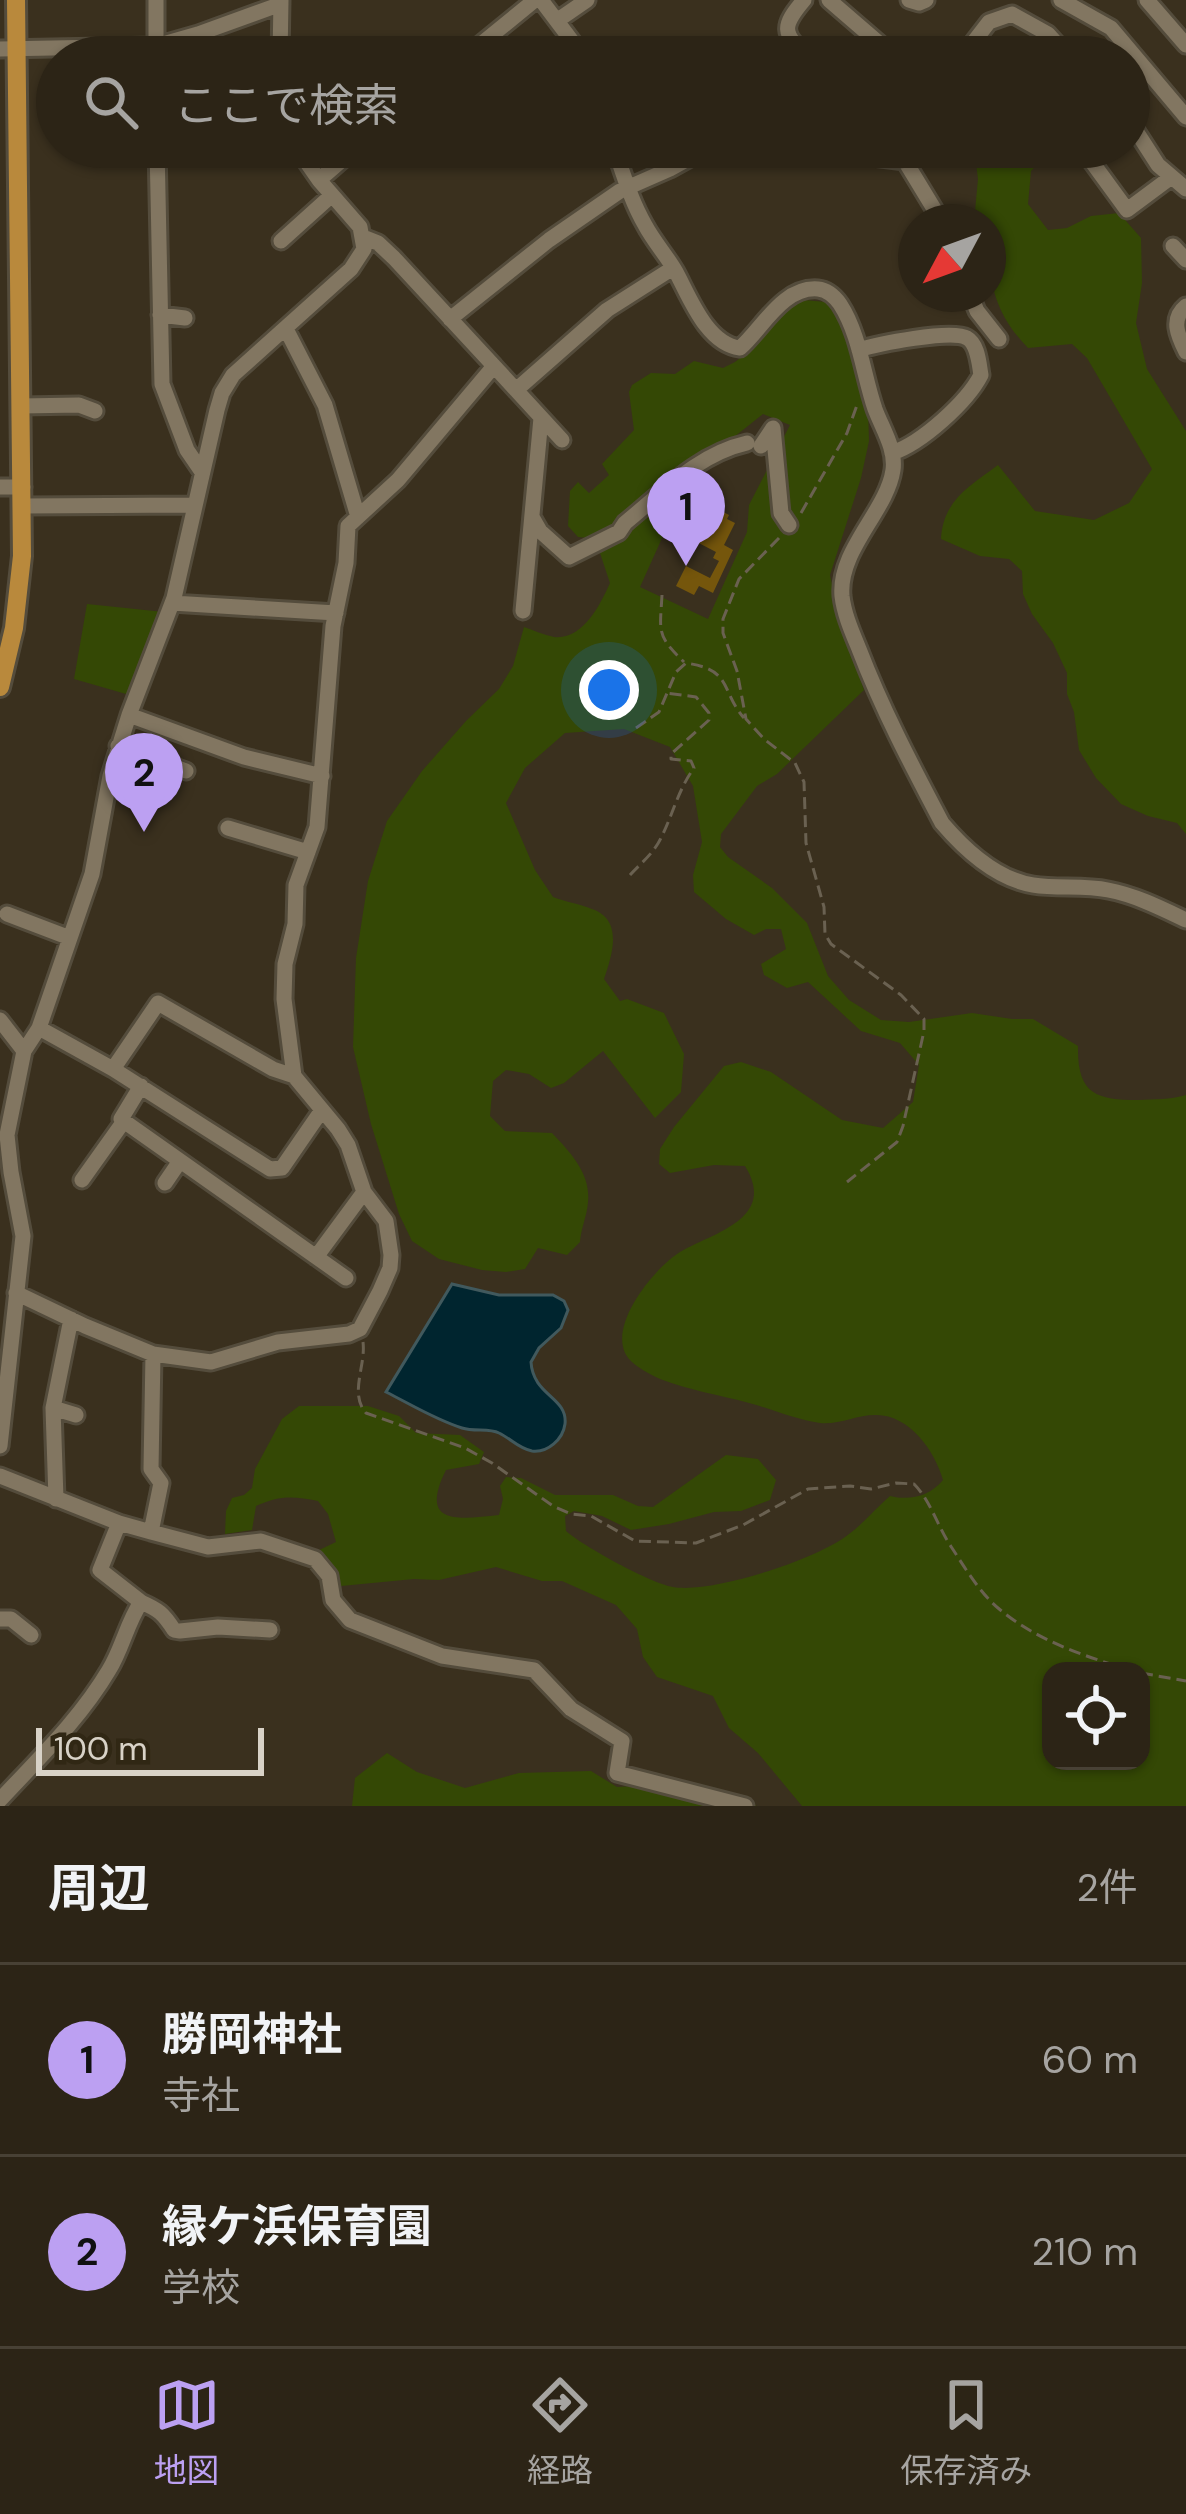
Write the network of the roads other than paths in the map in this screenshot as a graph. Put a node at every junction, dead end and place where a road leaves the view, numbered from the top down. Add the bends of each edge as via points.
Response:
1 (16, 0) edge
2 (156, 0) edge
3 (538, 0) edge
4 (587, 0) edge
5 (804, 0) edge
6 (829, 0) edge
7 (909, 0) edge
8 (926, 0) edge
9 (1061, 0) edge
10 (1147, 0) edge
11 (281, 2) edge
12 (1088, 5) edge
13 (1016, 7) edge
14 (558, 20) junction
15 (156, 36) edge
16 (193, 36) edge
17 (280, 36) edge
18 (492, 36) edge
19 (569, 36) edge
20 (791, 36) edge
21 (871, 36) edge
22 (978, 36) edge
23 (1050, 36) edge
24 (1118, 36) edge
25 (1186, 45) edge
26 (8, 49) edge
27 (1150, 74) edge
28 (1186, 117) edge
29 (1150, 152) edge
30 (157, 168) edge
31 (311, 168) edge
32 (333, 168) edge
33 (621, 168) edge
34 (668, 168) edge
35 (909, 168) edge
36 (1096, 168) edge
37 (1170, 178) junction
38 (319, 180) junction
39 (628, 188) junction
40 (1186, 189) edge
41 (332, 195) junction
42 (931, 204) edge
43 (363, 237) junction
44 (281, 241) dead end
45 (1173, 246) dead end
46 (1186, 260) edge
47 (674, 268) junction
48 (1186, 306) edge
49 (978, 312) edge
50 (160, 315) junction
51 (185, 317) dead end
52 (450, 320) junction
53 (286, 329) junction
54 (859, 350) junction
55 (1186, 352) edge
56 (978, 359) junction
57 (494, 366) junction
58 (10, 377) edge
59 (516, 390) junction
60 (21, 406) junction
61 (95, 411) dead end
62 (542, 418) junction
63 (562, 440) dead end
64 (892, 453) junction
65 (202, 472) junction
66 (0, 487) edge
67 (23, 496) junction
68 (193, 505) junction
69 (358, 517) junction
70 (532, 517) junction
71 (789, 525) road end
72 (172, 603) junction
73 (523, 611) dead end
74 (336, 613) junction
75 (0, 687) edge
76 (129, 715) junction
77 (118, 746) junction
78 (186, 771) dead end
79 (322, 776) junction
80 (228, 828) dead end
81 (308, 852) junction
82 (7, 914) dead end
83 (1186, 920) edge
84 (70, 938) junction
85 (0, 1020) edge
86 (39, 1028) junction
87 (24, 1051) junction
88 (113, 1069) junction
89 (294, 1076) junction
90 (141, 1086) junction
91 (322, 1110) junction
92 (124, 1121) junction
93 (180, 1161) junction
94 (5, 1176) edge
95 (82, 1180) dead end
96 (165, 1183) dead end
97 (364, 1192) junction
98 (316, 1257) junction
99 (346, 1278) dead end
100 (16, 1293) junction
101 (71, 1319) junction
102 (153, 1354) junction
103 (53, 1408) junction
104 (76, 1415) dead end
105 (0, 1446) edge
106 (0, 1476) edge
107 (56, 1498) junction
108 (119, 1523) junction
109 (152, 1532) junction
110 (141, 1602) junction
111 (0, 1619) edge
112 (270, 1630) dead end
113 (31, 1635) dead end
114 (0, 1800) edge
115 (745, 1806) edge

1 - 26 main road
2 - 15 street
3 - 14 street
3 - 18 street
4 - 14 street
5 - 20 street via 788,19
6 - 21 street
7 - 8 street
9 - 12 street
10 - 25 street
11 - 16 street
11 - 17 street
12 - 24 street
13 - 22 street
13 - 23 street
14 - 19 street
26 - 58 main road
27 - 28 street
29 - 37 street
30 - 50 street
31 - 38 street
32 - 38 street
33 - 39 street
34 - 39 street
35 - 42 street
36 - 37 street via 1127,210
37 - 40 street
38 - 41 street
39 - 47 street
39 - 52 street
41 - 43 street
41 - 44 street
43 - 52 street via 394,258
43 - 53 street via 352,269
45 - 46 street
47 - 54 street via 708,326 734,348 778,305 816,289 836,299
47 - 59 street via 607,310
48 - 55 street via 1176,321
49 - 56 street via 1003,338
50 - 51 street
50 - 65 street via 162,384
52 - 57 street
53 - 65 street via 227,384
53 - 69 street via 325,405
54 - 56 street via 957,336 968,338
54 - 64 street
56 - 64 street via 981,375 970,394
57 - 59 street
57 - 69 street
58 - 60 main road
59 - 62 street
60 - 61 street
60 - 67 main road
62 - 63 street
62 - 70 street
64 - 83 street via 891,477 854,549 842,594 873,686 942,823 990,868 1014,879 1109,890
65 - 68 street
66 - 67 street
67 - 68 street
67 - 75 main road via 20,593
68 - 72 street
69 - 74 street via 348,526
70 - 71 street via 568,557 619,532 706,458 754,445 773,428
70 - 73 street
72 - 74 street
72 - 76 street
74 - 79 street
76 - 77 street
76 - 79 street
77 - 78 street
77 - 84 street
79 - 81 street
80 - 81 street
81 - 89 street via 286,964
82 - 84 street
84 - 86 street
85 - 87 street
86 - 87 street
86 - 88 street
87 - 94 street
88 - 89 street via 158,1003
88 - 90 street
89 - 91 street
90 - 91 street via 270,1169 282,1168
90 - 92 street
91 - 97 street via 348,1145
92 - 93 street
92 - 95 street
93 - 96 street
93 - 98 street
94 - 100 street via 23,1236
97 - 98 street
97 - 102 street via 386,1221 391,1255 360,1329 211,1362
98 - 99 street
100 - 101 street
100 - 105 street
101 - 102 street
101 - 103 street
102 - 109 street via 151,1469 161,1483
103 - 104 street
103 - 107 street
106 - 107 street
107 - 108 street
108 - 109 street
108 - 110 street via 100,1570
109 - 115 street via 208,1547 261,1541 315,1559 350,1620 442,1656 534,1670 571,1709 622,1741 617,1773
110 - 112 street via 174,1630
110 - 114 street via 112,1667
111 - 113 street

